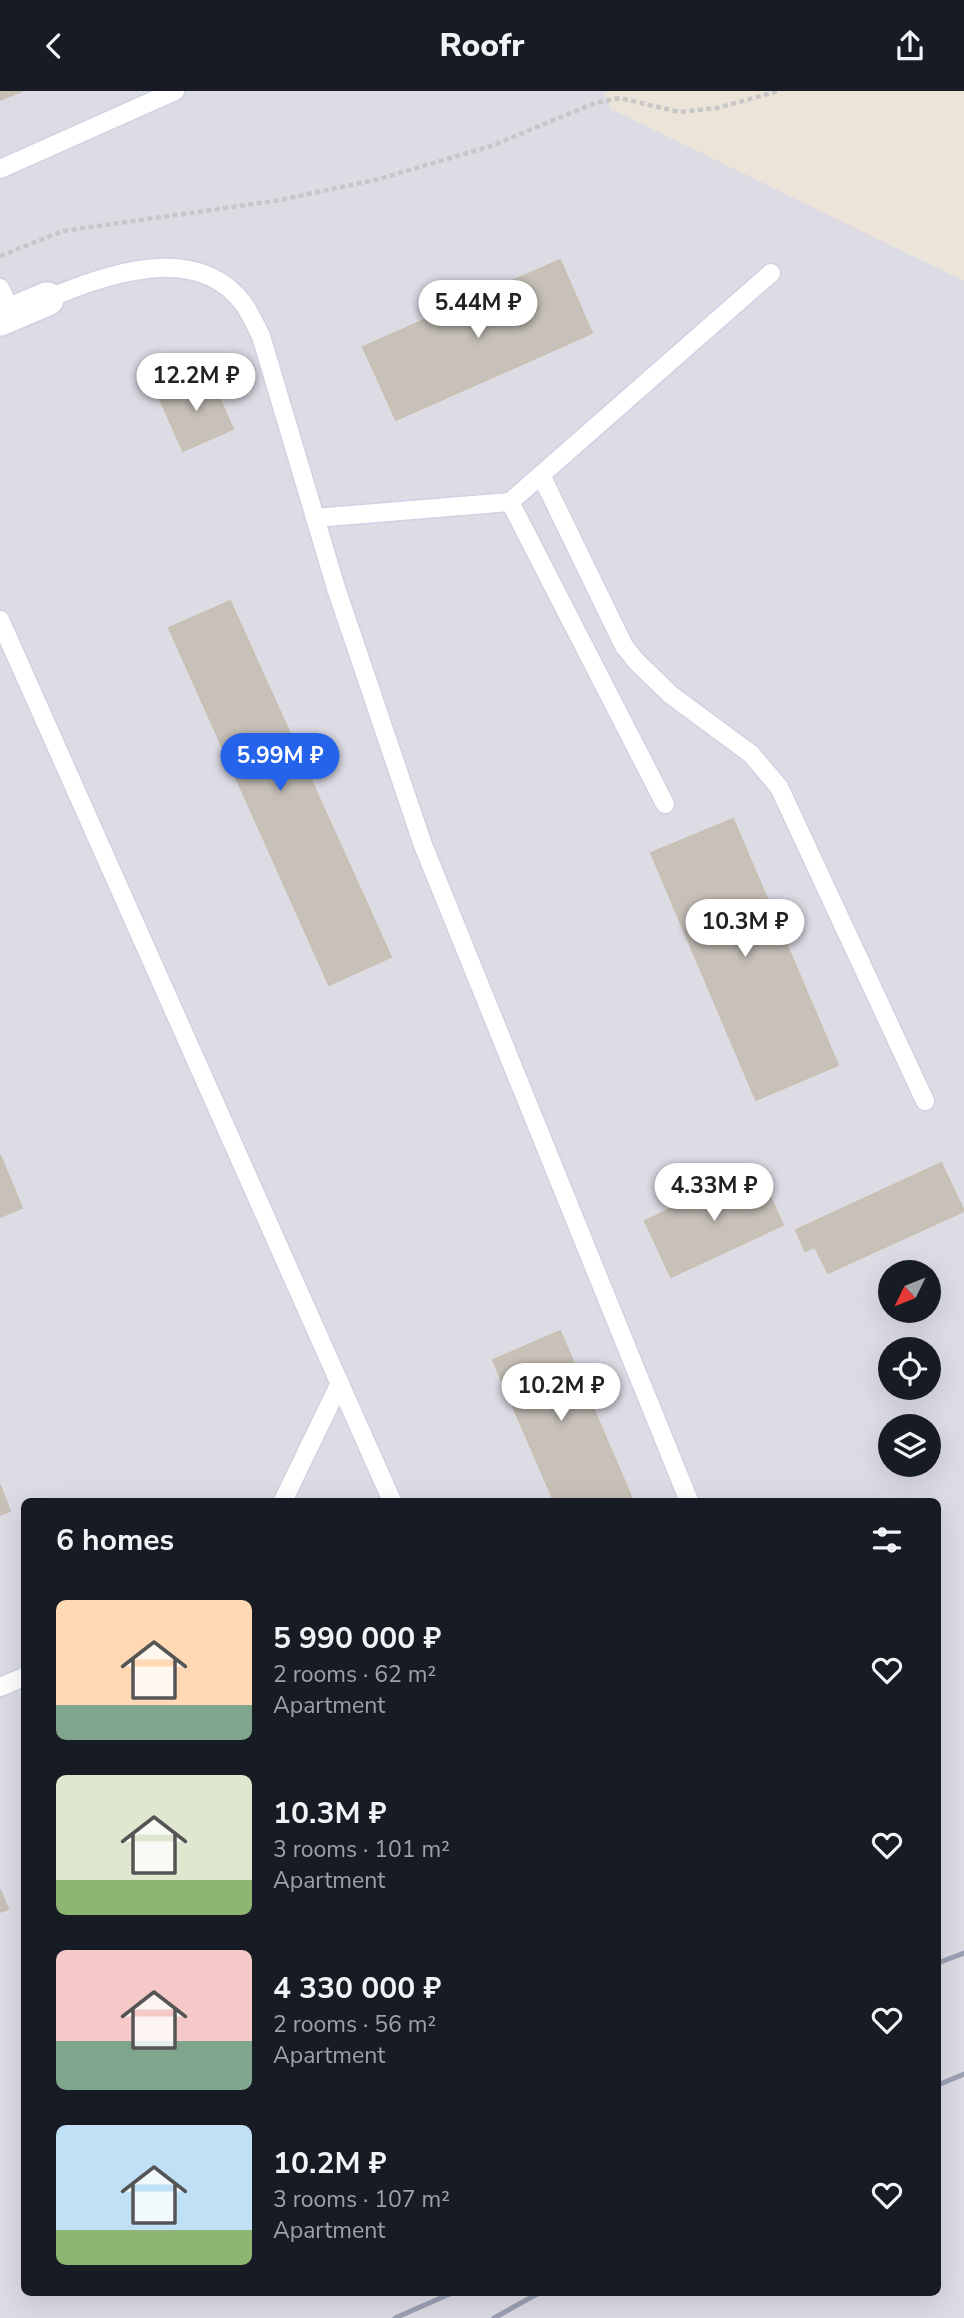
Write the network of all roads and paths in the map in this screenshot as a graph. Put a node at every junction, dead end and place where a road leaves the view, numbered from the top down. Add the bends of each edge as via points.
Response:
1 (175, 91) edge
2 (779, 91) edge
3 (0, 169) edge
4 (0, 256) edge
5 (771, 273) dead end
6 (47, 299) joint
7 (4, 307) edge
8 (541, 475) junction
9 (510, 502) junction
10 (315, 517) junction
11 (0, 620) edge
12 (665, 804) dead end
13 (925, 1101) dead end
14 (340, 1383) junction
15 (284, 1498) edge
16 (391, 1498) edge
17 (688, 1498) edge
18 (21, 1678) edge
19 (0, 1687) edge

1 - 3 lane
2 - 4 path via 717,109 679,112 621,98 595,103 491,146 379,179 275,201 63,231
5 - 8 lane
6 - 7 street
6 - 10 lane via 95,280 163,266 221,282 242,302 261,336
8 - 9 lane
8 - 13 lane via 624,646 671,695 751,754 779,787
9 - 10 lane
9 - 12 lane
10 - 17 lane via 423,845
11 - 14 lane
14 - 15 lane
14 - 16 lane
18 - 19 lane

